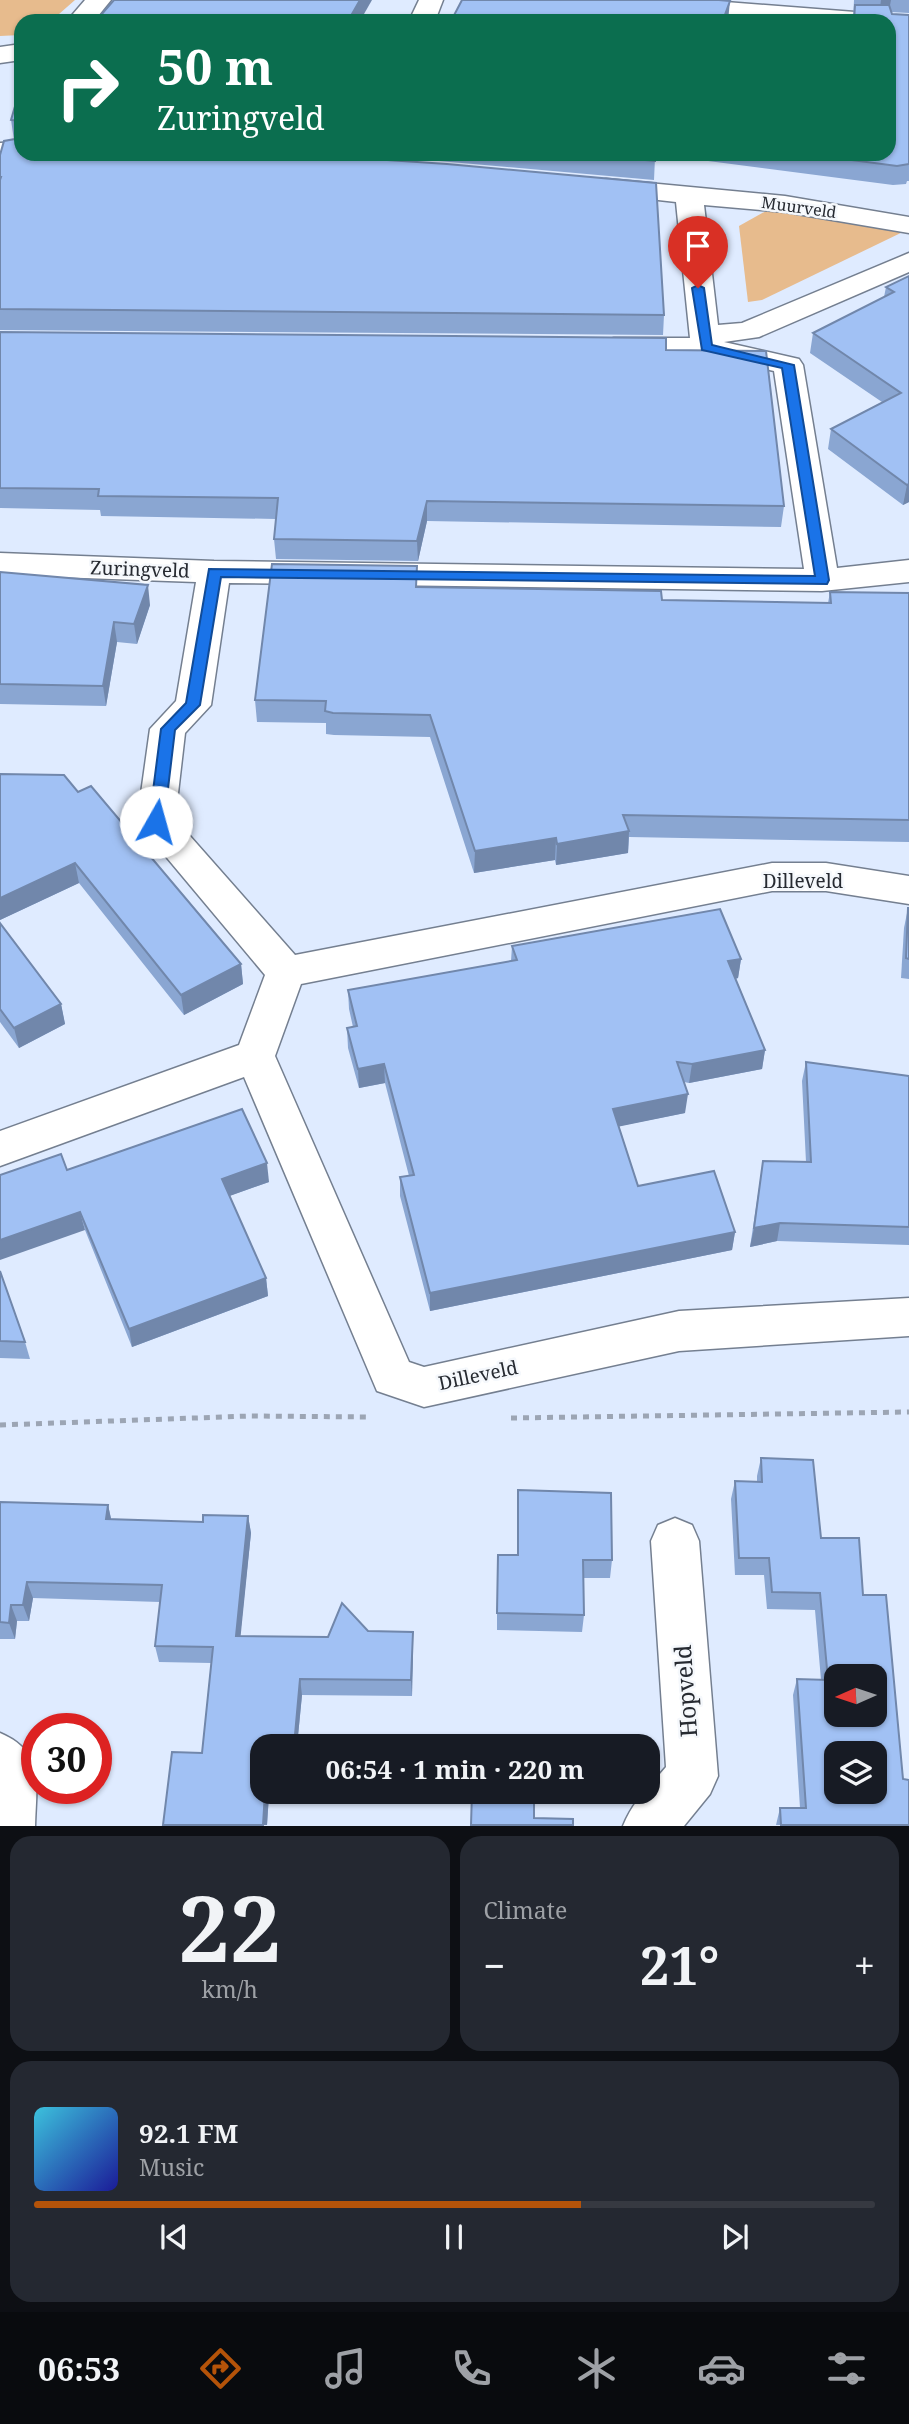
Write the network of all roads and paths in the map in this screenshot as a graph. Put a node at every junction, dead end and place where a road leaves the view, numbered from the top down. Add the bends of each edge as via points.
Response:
1 (99, 0) edge
2 (607, 0) edge
3 (86, 14) edge
4 (782, 14) edge
5 (579, 185) edge
6 (689, 194) junction
7 (909, 225) edge
8 (909, 262) edge
9 (704, 341) junction
10 (581, 346) edge
11 (0, 564) edge
12 (909, 571) edge
13 (214, 572) junction
14 (822, 580) junction
15 (909, 890) edge
16 (286, 972) junction
17 (255, 1056) junction
18 (0, 1149) edge
19 (909, 1317) edge
20 (675, 1541) dead end
21 (0, 1759) edge
22 (9, 1825) edge
23 (649, 1825) edge

1 - 3 street
2 - 4 street
5 - 6 street, Muurveld
6 - 7 street, Muurveld
6 - 9 street
8 - 9 street via 748,331
9 - 10 street
9 - 14 street via 788,365
11 - 13 street, Zuringveld
12 - 14 street, Zuringveld
13 - 14 street, Zuringveld
13 - 16 street via 193,705 168,729 156,822
15 - 16 street, Dilleveld via 826,877 772,877
16 - 17 street
17 - 18 street
17 - 19 street, Dilleveld via 393,1377 424,1387 679,1331
20 - 23 street, Hopveld via 692,1776
21 - 22 street via 11,1772

